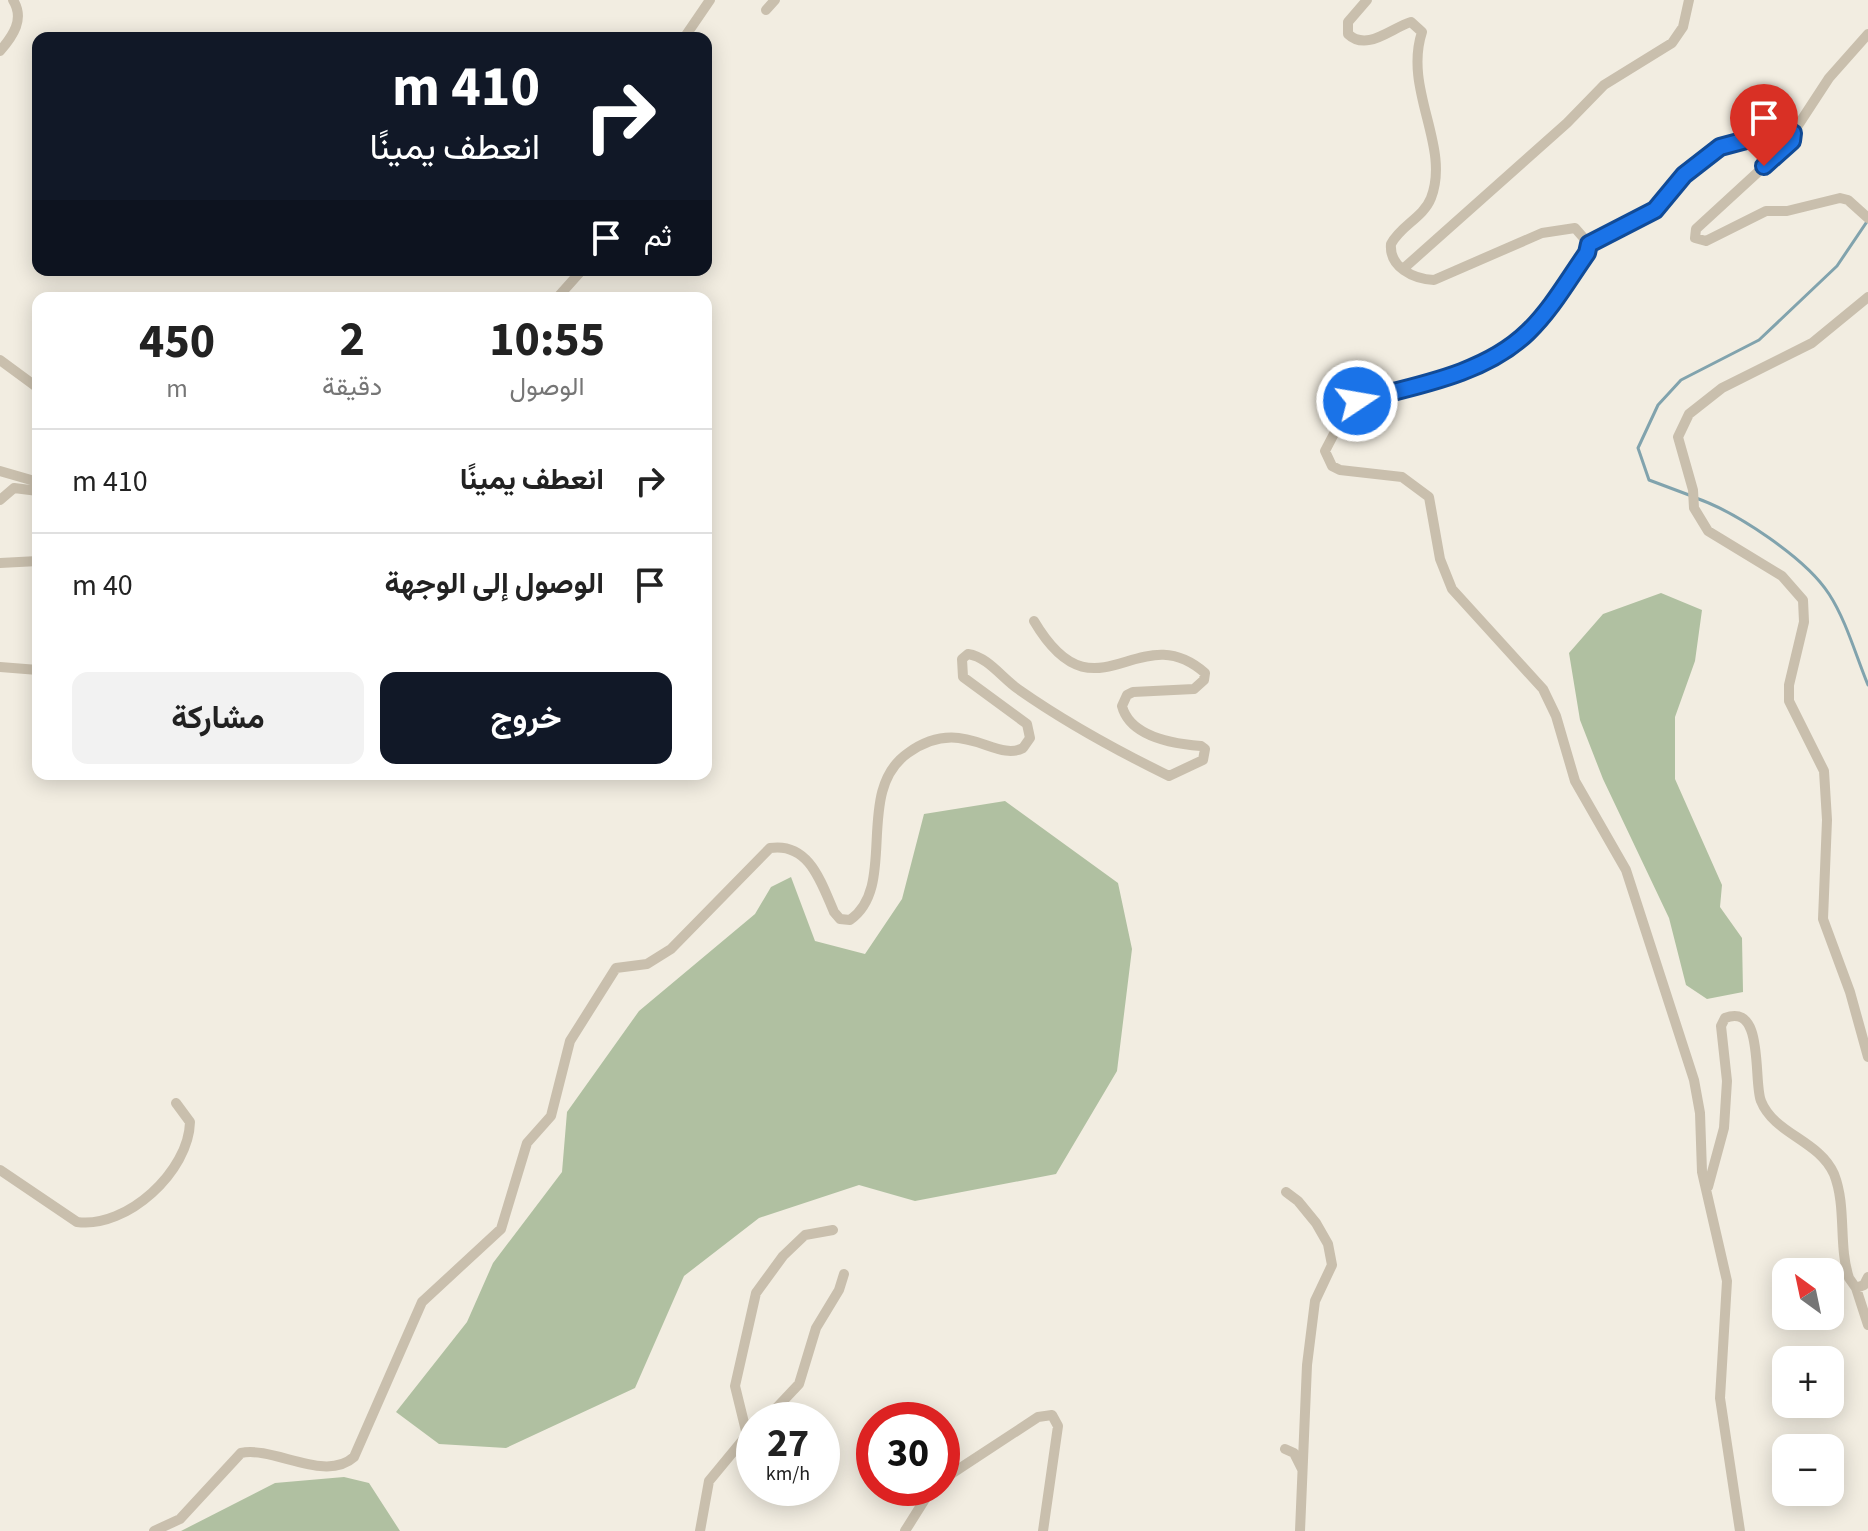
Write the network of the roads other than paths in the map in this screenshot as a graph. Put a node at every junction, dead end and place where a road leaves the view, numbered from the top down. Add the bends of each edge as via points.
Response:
1 (13, 0) edge
2 (710, 0) edge
3 (775, 0) edge
4 (1367, 0) edge
5 (1689, 0) edge
6 (766, 10) dead end
7 (688, 32) edge
8 (1868, 34) edge
9 (0, 51) edge
10 (1793, 133) junction
11 (1868, 218) edge
12 (1589, 244) junction
13 (1403, 269) junction
14 (577, 276) edge
15 (562, 292) edge
16 (1868, 297) edge
17 (0, 360) edge
18 (32, 384) edge
19 (0, 471) edge
20 (32, 480) edge
21 (32, 490) edge
22 (0, 500) edge
23 (32, 561) edge
24 (0, 563) edge
25 (1034, 621) dead end
26 (0, 667) edge
27 (32, 670) edge
28 (1868, 1057) edge
29 (176, 1103) dead end
30 (0, 1170) edge
31 (1708, 1187) junction
32 (1286, 1192) dead end
33 (833, 1230) dead end
34 (844, 1274) dead end
35 (1868, 1277) edge
36 (1856, 1288) junction
37 (1868, 1325) edge
38 (740, 1402) edge
39 (782, 1402) edge
40 (736, 1449) edge
41 (1285, 1449) dead end
42 (960, 1468) edge
43 (1304, 1474) junction
44 (921, 1506) edge
45 (154, 1531) edge
46 (700, 1531) edge
47 (905, 1531) edge
48 (1043, 1531) edge
49 (1300, 1531) edge
50 (1740, 1531) edge

1 - 9 street via 19,20
2 - 7 street
3 - 6 street
4 - 13 street via 1348,22 1352,38 1370,41 1411,22 1422,32 1416,75 1435,172 1426,209 1391,244 1393,258
5 - 13 street via 1683,27 1672,43 1604,85
8 - 10 street via 1829,78
10 - 11 street via 1792,141 1696,229 1695,238 1706,241 1766,211 1840,198
10 - 12 street via 1776,132 1720,147 1684,175 1655,210
12 - 13 street via 1580,231 1562,228 1441,279 1417,278
12 - 31 street via 1542,316 1515,343 1416,388 1357,401 1348,407 1325,451 1340,470 1387,473 1424,490 1433,507 1443,571 1452,589 1543,689 1575,781 1619,857 1639,908 1694,1080
14 - 15 street
16 - 28 street via 1812,343 1738,378 1689,414 1679,430 1678,445 1694,508 1708,531 1782,576 1803,600 1804,622 1789,701 1824,771 1823,919
17 - 18 street
19 - 20 street
21 - 22 street via 14,488
23 - 24 street
25 - 45 street via 1055,651 1077,667 1100,669 1160,653 1199,668 1204,680 1194,689 1133,692 1122,706 1127,719 1156,738 1201,746 1203,760 1169,776 1017,689 978,655 968,654 962,659 963,677 1027,724 1030,738 1023,748 1006,752 961,736 929,741 904,755 883,786 869,892 860,913 850,920 834,912 800,852 770,848 671,949 647,964 616,968 570,1041 551,1116 527,1143 501,1229 422,1302 354,1457 326,1465 241,1453 180,1519
26 - 27 street
29 - 30 street via 190,1122 175,1166 153,1193 105,1218 77,1222
31 - 36 street via 1724,1128 1727,1081 1721,1026 1725,1018 1736,1016 1746,1021 1753,1035 1765,1109 1816,1148 1835,1178 1847,1272
31 - 50 street via 1727,1281 1720,1398
32 - 43 street via 1316,1223 1332,1265 1315,1301
33 - 38 street via 805,1235 756,1293 735,1386
34 - 39 street via 816,1328 799,1384
35 - 36 street
36 - 37 street
40 - 46 street via 709,1481
41 - 43 street via 1298,1459
42 - 48 street via 1038,1417 1052,1415 1058,1426
43 - 49 street
44 - 47 street

